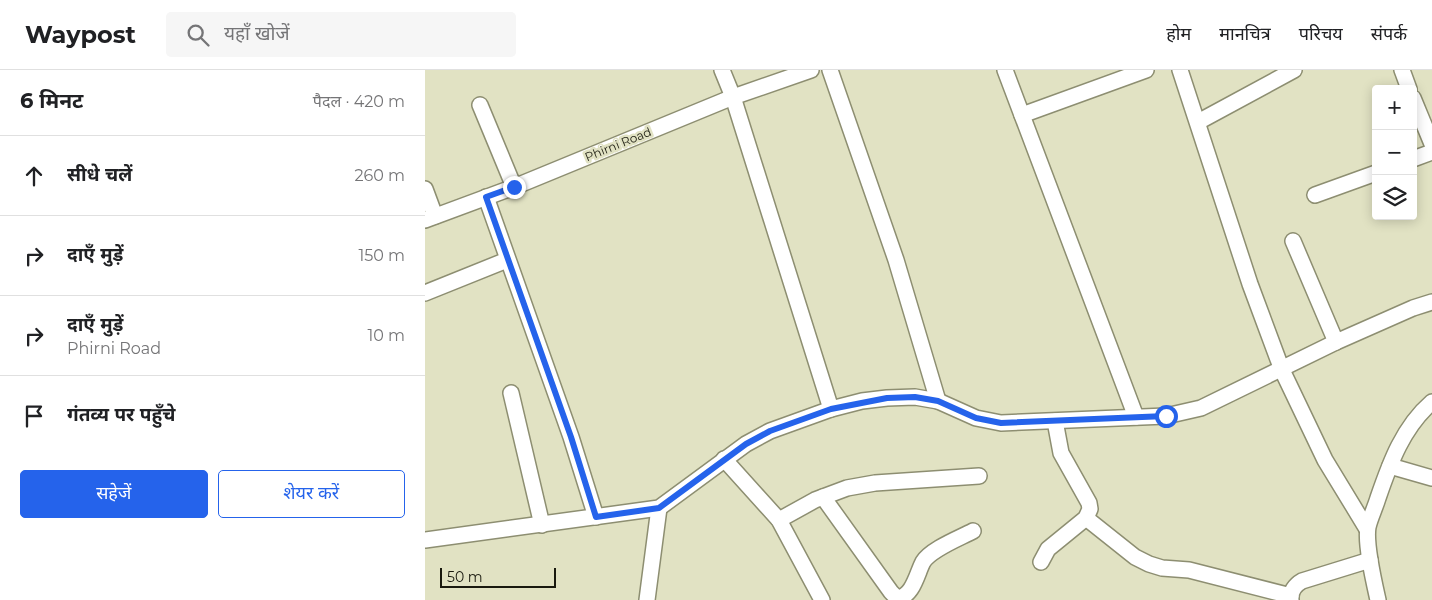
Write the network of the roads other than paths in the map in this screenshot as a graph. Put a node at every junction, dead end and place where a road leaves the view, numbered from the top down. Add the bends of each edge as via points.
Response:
1 (722, 70) edge
2 (810, 70) edge
3 (830, 70) edge
4 (1005, 70) edge
5 (1145, 70) edge
6 (1180, 70) edge
7 (1294, 70) edge
8 (1402, 70) edge
9 (1408, 85) edge
10 (733, 97) junction
11 (480, 105) dead end
12 (1417, 108) edge
13 (1022, 115) junction
14 (1198, 122) junction
15 (1432, 144) edge
16 (1432, 152) edge
17 (1417, 158) edge
18 (1372, 174) edge
19 (514, 187) junction
20 (425, 189) edge
21 (1315, 195) dead end
22 (486, 197) junction
23 (430, 218) edge
24 (1293, 241) dead end
25 (507, 260) junction
26 (425, 293) edge
27 (1432, 302) edge
28 (1335, 342) junction
29 (1282, 370) junction
30 (511, 393) dead end
31 (938, 401) junction
32 (1432, 402) edge
33 (831, 409) junction
34 (1137, 417) junction
35 (1055, 420) junction
36 (724, 459) junction
37 (1390, 466) junction
38 (979, 476) dead end
39 (1432, 478) edge
40 (823, 497) junction
41 (659, 508) junction
42 (596, 517) junction
43 (1086, 518) junction
44 (779, 520) junction
45 (542, 525) junction
46 (1367, 529) junction
47 (973, 531) dead end
48 (425, 540) edge
49 (1370, 560) junction
50 (1041, 562) dead end
51 (1291, 598) edge
52 (647, 600) edge
53 (822, 600) edge
54 (1378, 600) edge

1 - 10 street
2 - 10 street, Phirni Road
3 - 31 street via 896,260
4 - 13 street
5 - 13 street
6 - 14 street
7 - 14 street
8 - 9 street
10 - 19 street, Phirni Road
10 - 33 street
11 - 19 street
12 - 15 street
13 - 34 street
14 - 29 street via 1250,284
16 - 17 street
18 - 21 street
19 - 22 street, Phirni Road
20 - 23 street
22 - 23 street, Phirni Road
22 - 25 street
24 - 28 street
25 - 26 street
25 - 42 street via 571,437
27 - 28 street
28 - 29 street
29 - 34 street via 1201,408 1166,416
29 - 46 street via 1325,460
30 - 45 street
31 - 33 street via 915,397 887,398
31 - 35 street via 976,418 1001,423
32 - 37 street via 1408,429
33 - 36 street via 770,431
34 - 35 street
35 - 43 street via 1061,453 1089,502
36 - 41 street
36 - 44 street
37 - 39 street
37 - 46 street
38 - 40 street via 875,483
40 - 44 street
40 - 47 street via 897,598 908,592 926,558
41 - 42 street
41 - 52 street
42 - 45 street
43 - 50 street via 1048,549
43 - 51 street via 1135,557 1149,564 1189,570
44 - 53 street
45 - 48 street
46 - 49 street
49 - 51 street via 1302,581
49 - 54 street

